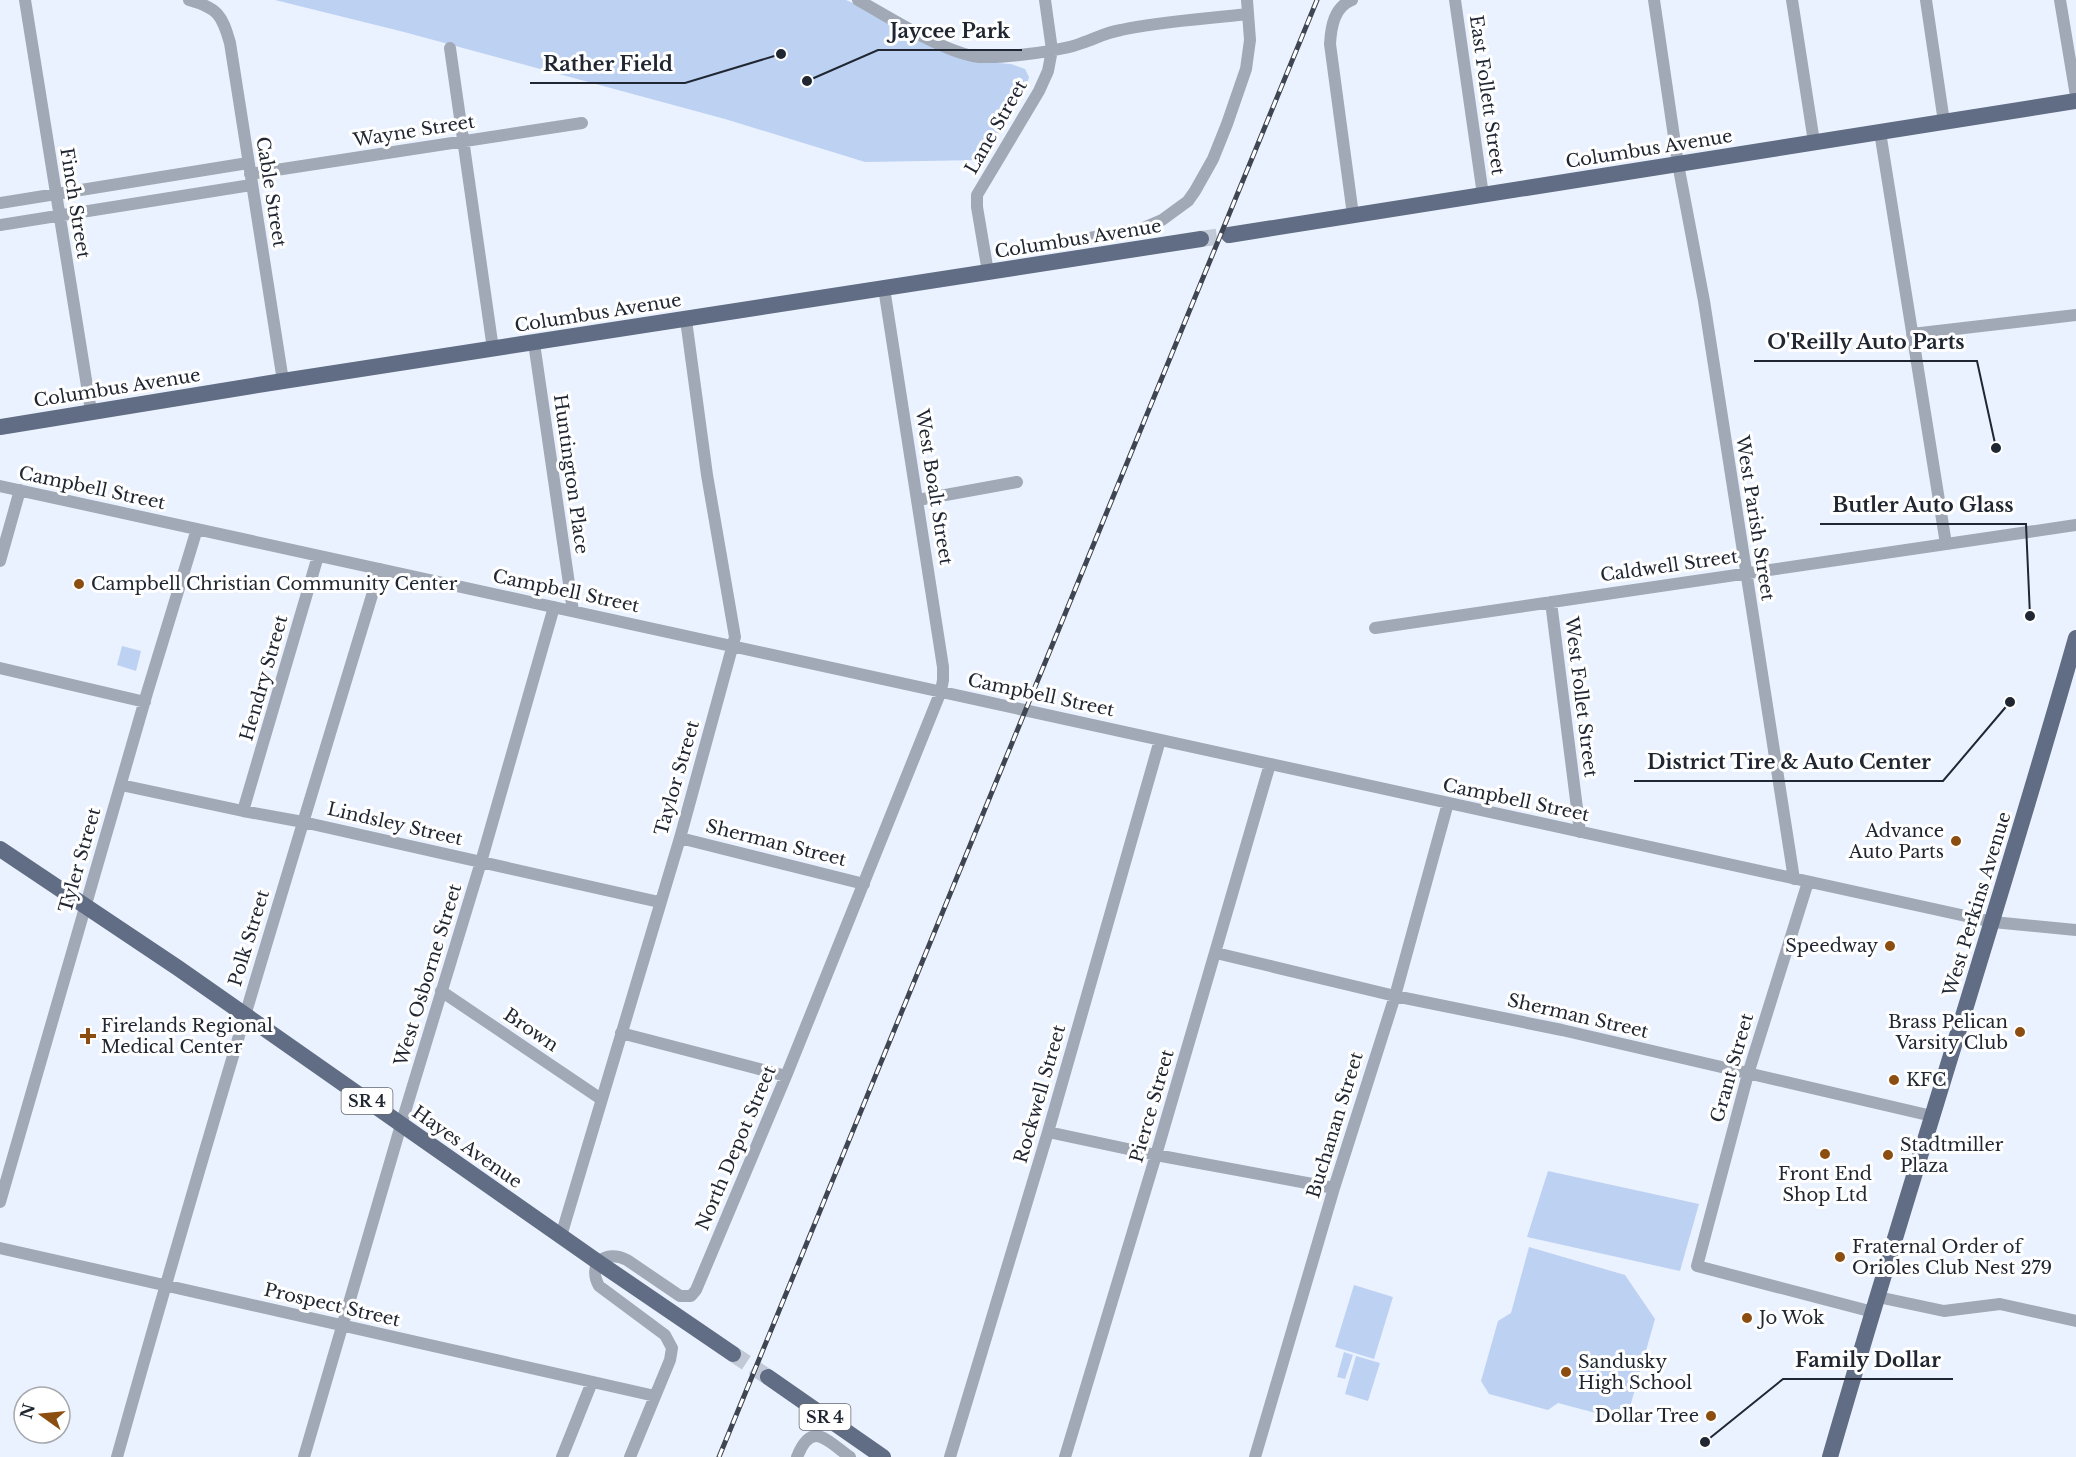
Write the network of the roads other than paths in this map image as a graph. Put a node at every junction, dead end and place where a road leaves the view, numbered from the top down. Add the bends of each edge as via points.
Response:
1 (25, 0) edge
2 (189, 0) edge
3 (858, 0) edge
4 (1045, 0) edge
5 (1247, 0) edge
6 (1352, 0) edge
7 (1455, 0) edge
8 (1654, 0) edge
9 (1792, 0) edge
10 (1926, 0) edge
11 (2060, 0) edge
12 (1248, 14) junction
13 (450, 48) dead end
14 (1052, 50) junction
15 (2076, 99) edge
16 (1944, 122) junction
17 (582, 123) dead end
18 (1880, 132) junction
19 (463, 142) junction
20 (1814, 142) junction
21 (1678, 164) junction
22 (250, 174) junction
23 (56, 194) junction
24 (1483, 195) junction
25 (0, 203) edge
26 (59, 215) junction
27 (1353, 215) junction
28 (0, 225) edge
29 (1229, 235) tunnel mouth
30 (1201, 239) tunnel mouth
31 (1021, 250) dead end
32 (988, 272) junction
33 (884, 288) junction
34 (2076, 315) edge
35 (686, 320) junction
36 (1912, 334) junction
37 (534, 343) junction
38 (493, 349) junction
39 (282, 381) junction
40 (91, 411) junction
41 (0, 427) edge
42 (1017, 482) dead end
43 (0, 486) edge
44 (20, 490) junction
45 (918, 500) junction
46 (2076, 525) edge
47 (197, 529) junction
48 (1946, 544) junction
49 (318, 556) junction
50 (0, 561) edge
51 (380, 569) junction
52 (1745, 573) junction
53 (1551, 602) junction
54 (554, 607) junction
55 (573, 611) junction
56 (1375, 628) dead end
57 (2076, 638) edge
58 (733, 646) junction
59 (0, 668) edge
60 (941, 691) junction
61 (145, 702) junction
62 (1160, 740) junction
63 (1270, 764) junction
64 (121, 785) junction
65 (1448, 803) junction
66 (243, 811) junction
67 (303, 822) junction
68 (1580, 832) junction
69 (680, 838) junction
70 (0, 849) edge
71 (481, 862) junction
72 (1794, 879) junction
73 (1808, 882) junction
74 (864, 884) junction
75 (659, 902) junction
76 (85, 907) junction
77 (1993, 922) junction
78 (2076, 930) edge
79 (1216, 953) junction
80 (441, 991) junction
81 (1395, 996) junction
82 (245, 1015) junction
83 (621, 1033) junction
84 (1748, 1074) junction
85 (786, 1076) junction
86 (601, 1099) junction
87 (1932, 1116) junction
88 (401, 1125) junction
89 (1048, 1132) junction
90 (1156, 1155) junction
91 (1334, 1188) junction
92 (0, 1202) edge
93 (561, 1236) junction
94 (0, 1248) edge
95 (598, 1262) junction
96 (165, 1284) junction
97 (1876, 1304) junction
98 (2076, 1321) edge
99 (342, 1327) junction
100 (734, 1354) tunnel mouth
101 (768, 1377) tunnel mouth
102 (592, 1382) junction
103 (655, 1396) junction
104 (879, 1456) edge
105 (117, 1457) edge
106 (304, 1457) edge
107 (562, 1457) edge
108 (630, 1457) edge
109 (797, 1457) edge
110 (850, 1457) edge
111 (950, 1457) edge
112 (1065, 1457) edge
113 (1256, 1457) edge
114 (1830, 1457) edge

1 - 23 street, Finch Street
2 - 22 street, Cable Street via 216,11 224,22
3 - 14 street via 968,55 993,57
4 - 14 street, Lane Street
5 - 12 street
6 - 27 street via 1338,11 1330,38
7 - 24 street, East Follett Street
8 - 21 street, West Parish Street
9 - 20 street
10 - 16 street
11 - 15 street
12 - 14 street via 1136,27
12 - 31 street via 1250,50 1243,77 1213,159 1188,201 1162,220 1141,229
13 - 19 street
14 - 32 street, Lane Street via 1043,81 977,195
15 - 16 main road, Columbus Avenue
16 - 18 main road, Columbus Avenue
17 - 19 street, Wayne Street
18 - 20 main road, Columbus Avenue
18 - 36 street
19 - 22 street, Wayne Street
19 - 38 street
20 - 21 main road, Columbus Avenue
21 - 24 main road, Columbus Avenue
21 - 52 street, West Parish Street via 1704,301
22 - 23 street, Wayne Street
22 - 26 street, Wayne Street
22 - 39 street, Cable Street
23 - 25 street, Wayne Street
23 - 26 street, Finch Street
24 - 27 main road, Columbus Avenue
26 - 28 street, Wayne Street
26 - 40 street, Finch Street
27 - 29 main road, Columbus Avenue
30 - 32 main road, Columbus Avenue
32 - 33 main road, Columbus Avenue
33 - 35 main road, Columbus Avenue
33 - 45 street, West Boalt Street
34 - 36 street
35 - 37 main road, Columbus Avenue
35 - 58 street, Taylor Street via 735,637
36 - 48 street
37 - 38 main road, Columbus Avenue
37 - 55 street, Huntington Place
38 - 39 main road, Columbus Avenue
39 - 40 main road, Columbus Avenue
40 - 41 main road, Columbus Avenue
42 - 45 street
43 - 44 street, Campbell Street
44 - 47 street, Campbell Street
44 - 50 street
45 - 60 street, West Boalt Street via 943,667
46 - 48 street, Caldwell Street
47 - 49 street, Campbell Street
47 - 61 street, Tyler Street
48 - 52 street, Caldwell Street
49 - 51 street, Campbell Street
49 - 66 street, Hendry Street
51 - 54 street, Campbell Street
51 - 67 street, Polk Street
52 - 53 street, Caldwell Street
52 - 72 street, West Parish Street
53 - 56 street, Caldwell Street
53 - 68 street, West Follet Street
54 - 55 street, Campbell Street
54 - 71 street, West Osborne Street
55 - 58 street, Campbell Street
57 - 77 main road, West Perkins Avenue
58 - 60 street, Campbell Street
58 - 69 street, Taylor Street
59 - 61 street
60 - 62 street, Campbell Street
60 - 74 street, North Depot Street
61 - 64 street, Tyler Street
62 - 63 street, Campbell Street
62 - 89 street, Rockwell Street
63 - 65 street, Campbell Street
63 - 79 street, Pierce Street
64 - 66 street, Lindsley Street
64 - 76 street, Tyler Street
65 - 68 street, Campbell Street
65 - 81 street, Buchanan Street
66 - 67 street, Lindsley Street
67 - 71 street, Lindsley Street
67 - 82 street, Polk Street
68 - 72 street, Campbell Street
69 - 74 street, Sherman Street
69 - 75 street, Taylor Street
70 - 76 main road, Hayes Avenue / SR 4
71 - 75 street, Lindsley Street
71 - 80 street, West Osborne Street
72 - 73 street, Campbell Street
73 - 77 street, Campbell Street
73 - 84 street, Grant Street
74 - 85 street, North Depot Street
75 - 83 street, Taylor Street
76 - 82 main road, Hayes Avenue / SR 4
76 - 92 street, Tyler Street
77 - 78 street, Campbell Street
77 - 87 main road, West Perkins Avenue
79 - 81 street, Sherman Street
79 - 90 street, Pierce Street
80 - 86 street, Brown
80 - 88 street, West Osborne Street
81 - 84 street, Sherman Street
81 - 91 street, Buchanan Street
82 - 88 main road, Hayes Avenue / SR 4
82 - 96 street, Polk Street
83 - 85 street
83 - 86 street, Taylor Street
84 - 87 street, Sherman Street
84 - 97 street, Grant Street via 1697,1266
85 - 95 street, North Depot Street via 694,1294 677,1294 620,1257 608,1256
86 - 93 street, Taylor Street
87 - 97 main road, West Perkins Avenue
88 - 93 main road, Hayes Avenue / SR 4
88 - 99 street, West Osborne Street
89 - 90 street
89 - 111 street, Rockwell Street
90 - 91 street
90 - 112 street, Pierce Street
91 - 113 street, Buchanan Street
93 - 95 main road, Hayes Avenue / SR 4
94 - 96 street, Prospect Street
95 - 100 main road, Hayes Avenue / SR 4
95 - 103 street via 595,1274 599,1286 669,1341 671,1356
96 - 99 street, Prospect Street
96 - 105 street, Polk Street
97 - 98 street via 1944,1311 2000,1304
97 - 114 main road, West Perkins Avenue
99 - 102 street, Prospect Street
99 - 106 street, West Osborne Street
101 - 104 main road, SR 4
102 - 103 street, Prospect Street
102 - 107 street
103 - 108 street
109 - 110 street via 804,1442 815,1436

